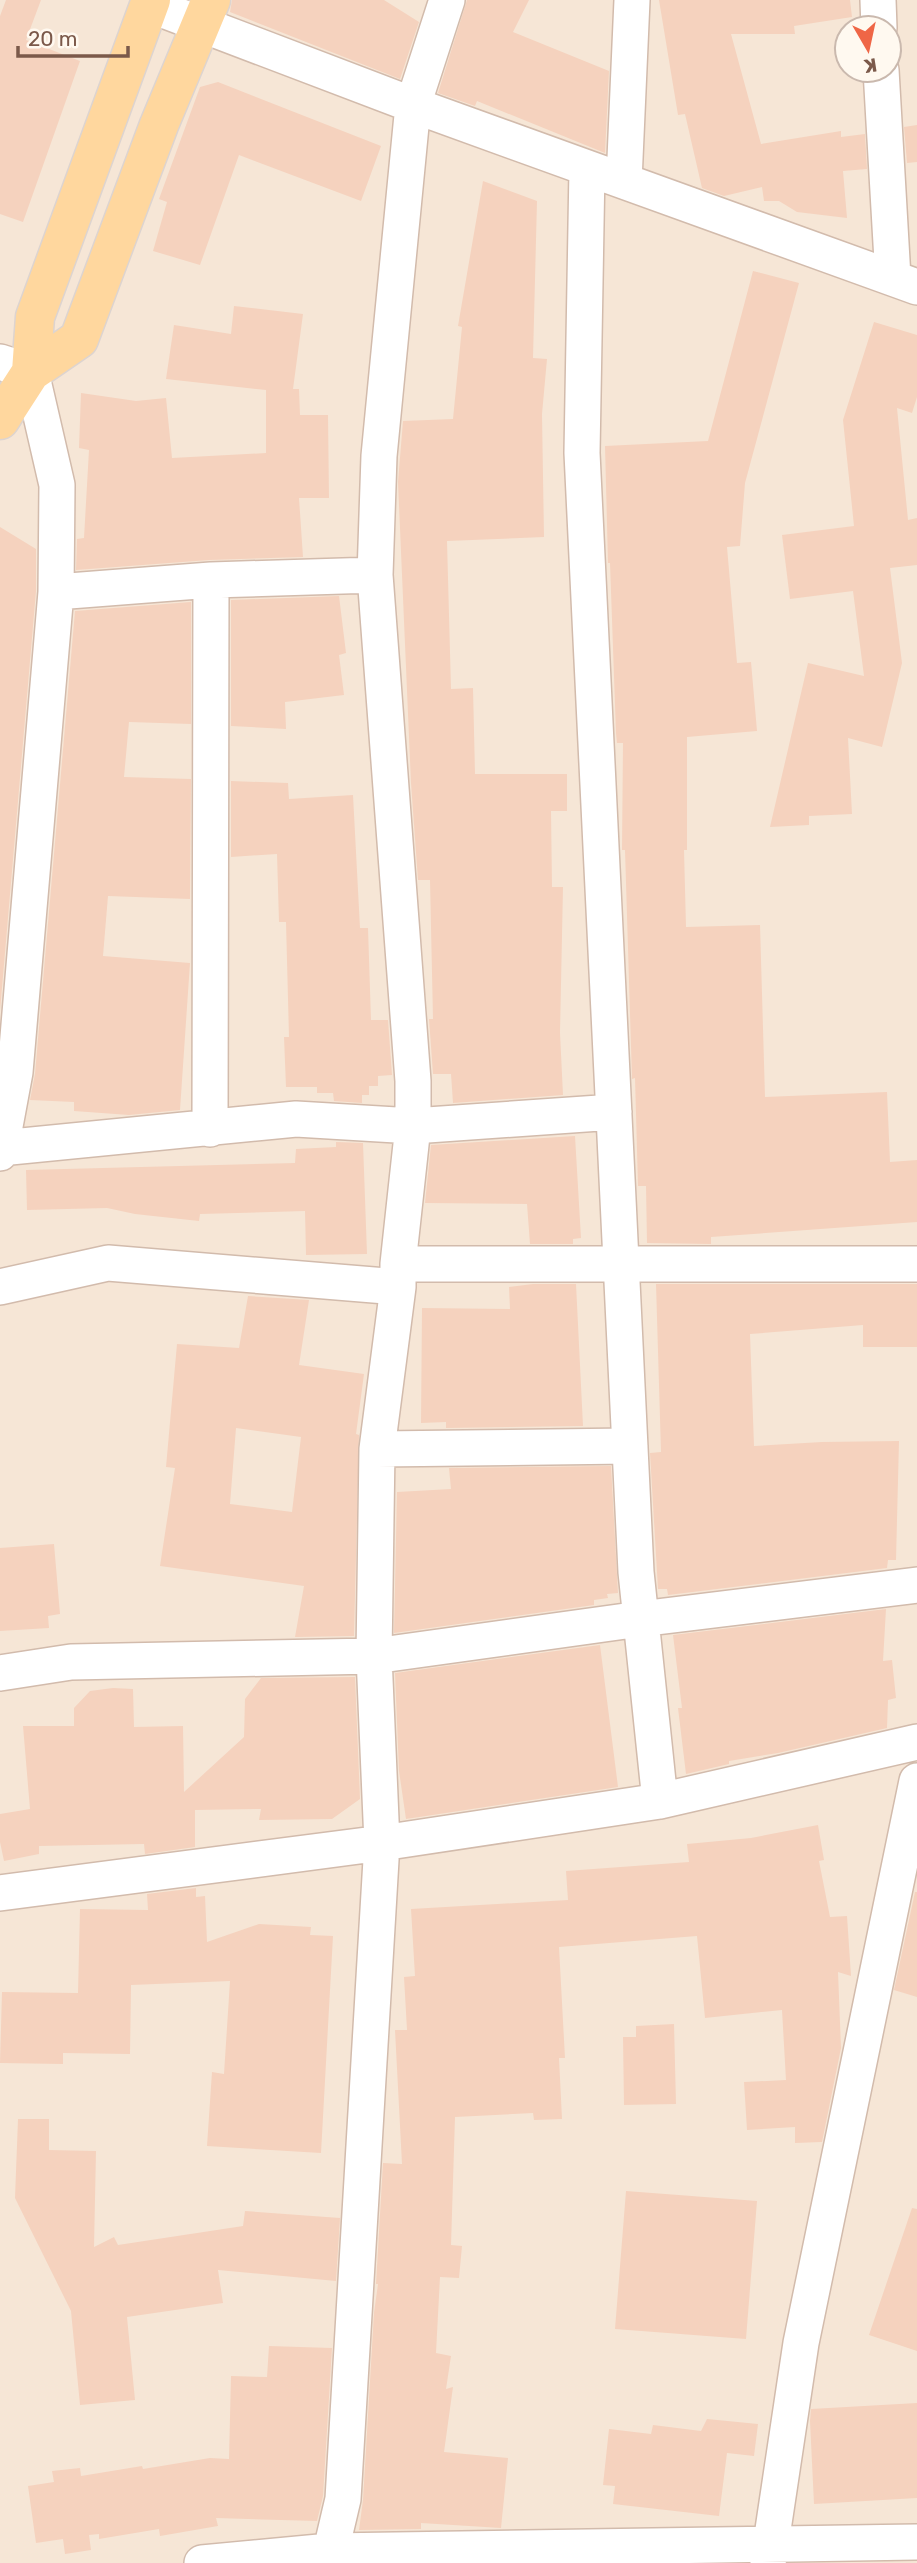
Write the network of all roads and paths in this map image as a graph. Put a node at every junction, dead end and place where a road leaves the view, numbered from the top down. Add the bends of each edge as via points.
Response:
1 (447, 0) edge
2 (632, 0) edge
3 (151, 2) edge
4 (206, 12) edge
5 (883, 84) edge
6 (413, 105) junction
7 (587, 168) junction
8 (624, 181) junction
9 (905, 283) edge
10 (10, 370) edge
11 (0, 420) edge
12 (375, 575) junction
13 (211, 580) junction
14 (56, 592) junction
15 (614, 1112) junction
16 (414, 1126) junction
17 (210, 1129) junction
18 (1, 1150) edge
19 (621, 1264) junction
20 (917, 1264) edge
21 (398, 1275) junction
22 (0, 1287) edge
23 (630, 1446) junction
24 (377, 1449) junction
25 (917, 1585) edge
26 (640, 1619) junction
27 (374, 1656) junction
28 (0, 1673) edge
29 (917, 1742) edge
30 (917, 1781) edge
31 (660, 1801) junction
32 (382, 1843) junction
33 (0, 1893) edge
34 (917, 2542) edge
35 (769, 2554) edge
36 (329, 2557) edge
37 (202, 2563) edge

1 - 6 street
2 - 8 street
3 - 4 street
3 - 10 main road via 35,317
4 - 6 street
4 - 10 main road via 79,339
5 - 9 street
6 - 7 street
6 - 12 street via 379,456
7 - 8 street
7 - 15 street via 582,453
8 - 9 street
10 - 11 main road
10 - 14 street via 57,485
12 - 13 street
12 - 16 street
13 - 14 street
13 - 17 street
14 - 18 street via 15,1072
15 - 16 street
15 - 19 street
16 - 17 street via 296,1119
16 - 21 street
17 - 18 street
19 - 20 street
19 - 21 street
19 - 23 street
21 - 22 street via 108,1263
21 - 24 street
23 - 24 street
23 - 26 street
24 - 27 street
25 - 26 street
26 - 27 street
26 - 31 street
27 - 28 street via 71,1662
27 - 32 street
29 - 31 street
30 - 35 street via 802,2343
31 - 32 street
32 - 33 street
32 - 36 street via 343,2499
34 - 35 street
35 - 36 street
36 - 37 street

